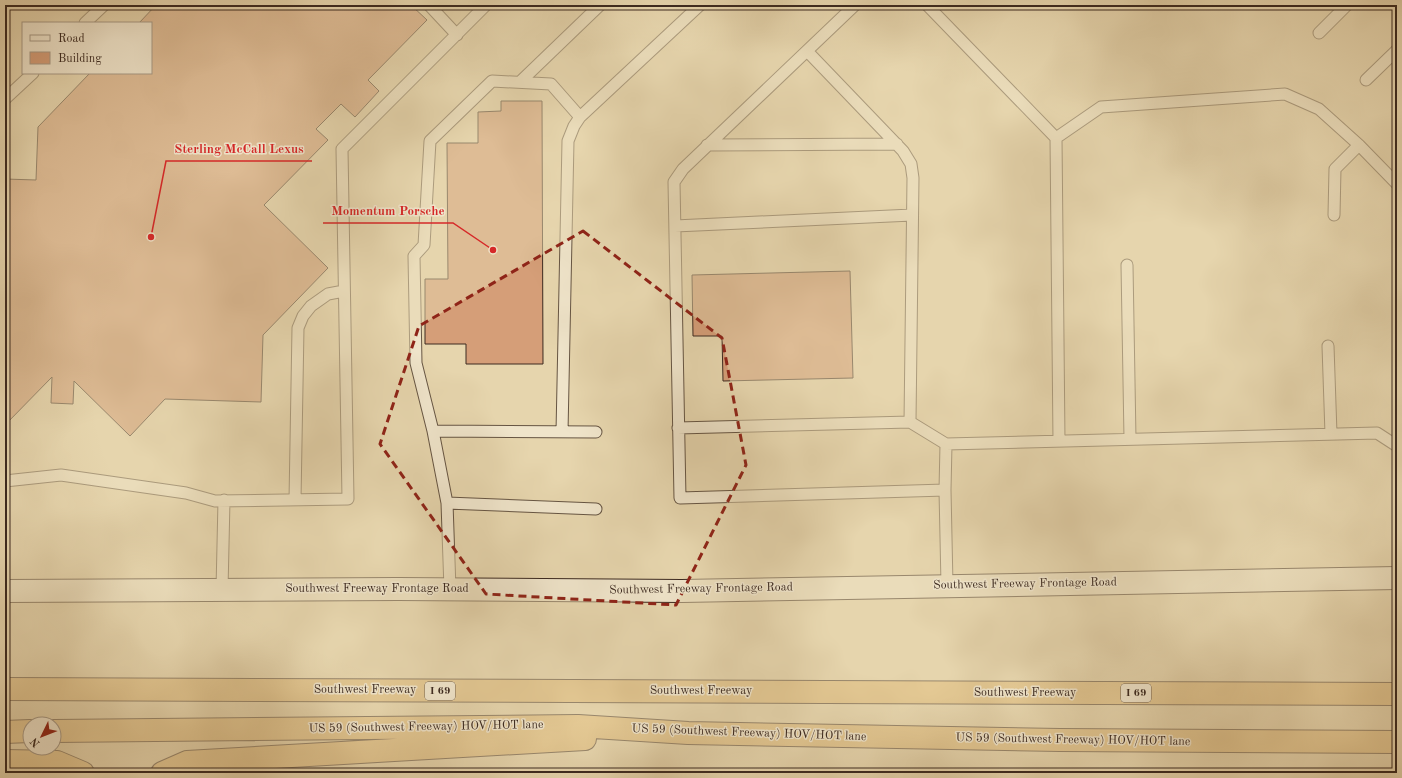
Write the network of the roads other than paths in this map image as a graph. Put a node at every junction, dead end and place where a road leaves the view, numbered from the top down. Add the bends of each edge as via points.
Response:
1 (104, 5) edge
2 (429, 5) edge
3 (486, 5) edge
4 (600, 5) edge
5 (700, 5) edge
6 (855, 5) edge
7 (927, 5) edge
8 (1347, 5) edge
9 (86, 22) edge
10 (1319, 33) dead end
11 (456, 35) junction
12 (1397, 50) edge
13 (807, 51) junction
14 (32, 74) edge
15 (1366, 80) dead end
16 (520, 81) junction
17 (5, 100) edge
18 (580, 117) junction
19 (1056, 138) junction
20 (897, 144) junction
21 (707, 145) junction
22 (1359, 145) junction
23 (1397, 184) edge
24 (912, 214) junction
25 (1334, 215) dead end
26 (675, 226) junction
27 (1127, 265) dead end
28 (344, 291) junction
29 (1328, 346) dead end
30 (910, 422) junction
31 (678, 428) junction
32 (433, 431) junction
33 (562, 432) junction
34 (596, 432) dead end
35 (1331, 434) junction
36 (1130, 439) junction
37 (1059, 441) junction
38 (946, 444) junction
39 (1397, 446) edge
40 (5, 481) edge
41 (945, 490) junction
42 (224, 500) junction
43 (295, 500) junction
44 (447, 503) junction
45 (596, 509) dead end
46 (1397, 578) edge
47 (947, 585) junction
48 (450, 589) junction
49 (222, 590) junction
50 (5, 591) edge
51 (5, 689) edge
52 (1397, 694) edge
53 (62, 731) edge
54 (5, 732) edge
55 (22, 732) edge
56 (688, 733) junction
57 (1397, 742) edge
58 (5, 761) edge
59 (83, 773) edge
60 (162, 773) edge

1 - 9 lane
2 - 11 lane
3 - 11 lane
4 - 16 lane
5 - 18 lane
6 - 13 lane
7 - 19 lane
8 - 10 lane
11 - 28 lane via 342,149
12 - 15 lane
13 - 20 lane
13 - 21 lane
14 - 17 lane
16 - 18 lane via 551,84
16 - 32 lane via 492,81 430,140 424,245 414,256 416,363
18 - 33 lane via 568,141
19 - 22 lane via 1101,107 1285,94 1319,109
19 - 37 lane
20 - 21 lane
20 - 24 lane via 912,164
21 - 26 lane via 674,182
22 - 23 lane
22 - 25 lane via 1335,169
24 - 26 lane
24 - 30 lane
26 - 31 lane
27 - 36 lane
28 - 43 lane via 328,294 311,306 298,328
28 - 43 lane via 348,500
29 - 35 lane
30 - 31 lane
30 - 38 lane
31 - 41 lane via 680,498
32 - 33 lane
32 - 44 lane
33 - 34 lane
35 - 36 lane
35 - 39 lane via 1377,434
36 - 37 lane
37 - 38 lane
38 - 41 lane
40 - 42 lane via 61,475 186,493 215,501
41 - 47 lane
42 - 43 lane
42 - 49 lane
44 - 45 lane
44 - 48 lane
46 - 47 main road, Southwest Freeway Frontage Road
47 - 48 main road, Southwest Freeway Frontage Road via 682,590
48 - 49 main road, Southwest Freeway Frontage Road
49 - 50 main road, Southwest Freeway Frontage Road
51 - 52 highway, Southwest Freeway / I 69
53 - 56 highway, US 59 (Southwest Freeway) HOV/HOT lane via 578,726
54 - 55 highway
56 - 57 highway, US 59 (Southwest Freeway) HOV/HOT lane via 1068,740
56 - 60 highway via 187,762
58 - 59 highway via 57,762

